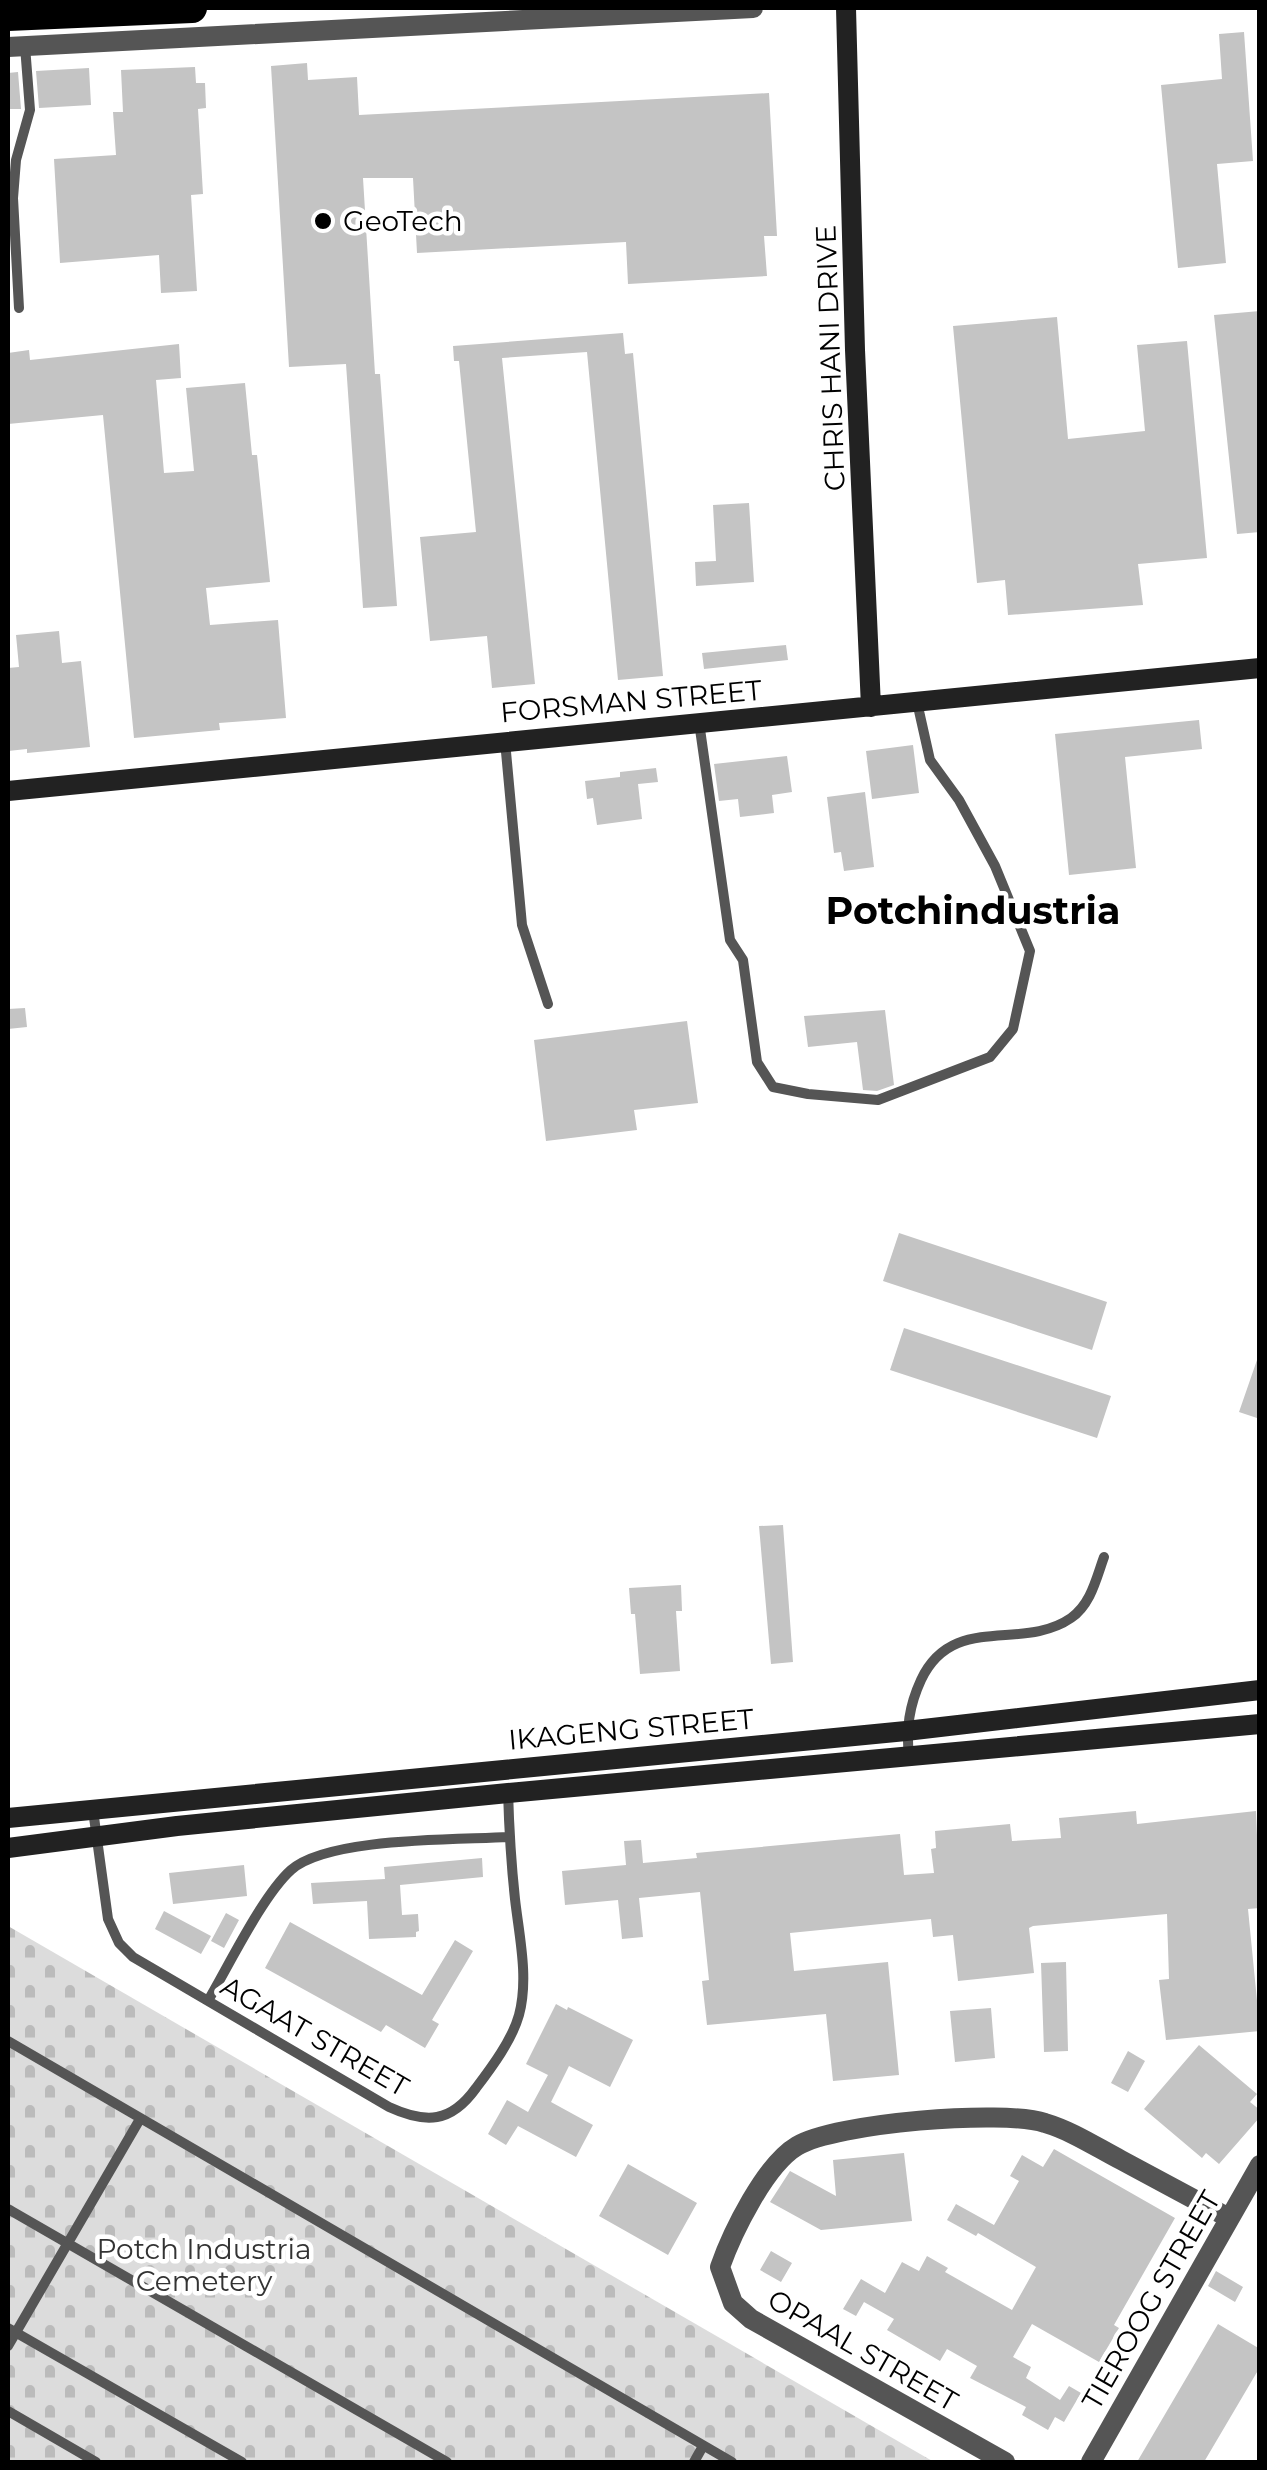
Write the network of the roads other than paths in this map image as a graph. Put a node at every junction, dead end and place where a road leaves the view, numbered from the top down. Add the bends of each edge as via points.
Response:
1 (192, 8) edge
2 (753, 8) edge
3 (846, 8) edge
4 (8, 16) edge
5 (16, 46) edge
6 (19, 308) dead end
7 (1260, 668) edge
8 (917, 702) junction
9 (871, 707) junction
10 (699, 722) junction
11 (505, 740) junction
12 (8, 791) edge
13 (548, 1004) dead end
14 (1104, 1557) dead end
15 (1260, 1690) edge
16 (1011, 1718) junction
17 (1260, 1724) edge
18 (906, 1731) junction
19 (1014, 1746) junction
20 (910, 1756) junction
21 (507, 1768) junction
22 (508, 1793) junction
23 (93, 1810) junction
24 (8, 1818) edge
25 (508, 1837) junction
26 (96, 1839) junction
27 (8, 1848) edge
28 (209, 2000) junction
29 (8, 2041) edge
30 (140, 2118) junction
31 (1260, 2165) edge
32 (8, 2209) edge
33 (1229, 2218) junction
34 (68, 2242) junction
35 (11, 2330) edge
36 (8, 2346) edge
37 (8, 2411) edge
38 (704, 2446) junction
39 (96, 2462) edge
40 (242, 2462) edge
41 (447, 2462) edge
42 (694, 2462) edge
43 (732, 2462) edge
44 (1005, 2462) edge
45 (1091, 2462) edge

1 - 4 highway
2 - 5 street
3 - 9 street, CHRIS HANI DRIVE
5 - 6 lane via 30,110 12,198
7 - 8 street, FORSMAN STREET
8 - 9 street, FORSMAN STREET
8 - 10 lane via 930,760 996,866 1030,950 1013,1030 990,1058 878,1100 774,1087 757,1062 743,960 730,940
9 - 10 street, FORSMAN STREET
10 - 11 street, FORSMAN STREET
11 - 12 street, FORSMAN STREET
11 - 13 lane via 522,925
14 - 18 lane via 1074,1617 1054,1627 957,1643 935,1656
15 - 16 street, IKAGENG STREET
16 - 18 street, IKAGENG STREET
16 - 19 street
17 - 19 street, IKAGENG STREET
18 - 20 lane
18 - 21 street, IKAGENG STREET
19 - 20 street, IKAGENG STREET
20 - 22 street, IKAGENG STREET
21 - 22 lane, AGAAT STREET
21 - 23 street, IKAGENG STREET
22 - 25 lane, AGAAT STREET
22 - 26 street, IKAGENG STREET
23 - 24 street, IKAGENG STREET
23 - 26 lane, AGAAT STREET
25 - 28 lane via 356,1846 308,1859 281,1880
25 - 28 lane, AGAAT STREET via 523,1980 519,2016 474,2091 445,2116 428,2119 389,2107
26 - 27 street, IKAGENG STREET
26 - 28 lane, AGAAT STREET via 108,1919 119,1943
29 - 30 lane
30 - 34 lane
30 - 38 lane
31 - 33 street, TIEROOG STREET
32 - 34 lane
33 - 44 street, OPAAL STREET via 1078,2136 1026,2117 822,2135 775,2166 720,2267 733,2303 782,2338
33 - 45 street, TIEROOG STREET
34 - 35 lane
34 - 41 lane
35 - 36 lane
35 - 40 lane
37 - 39 lane
38 - 42 lane
38 - 43 lane

